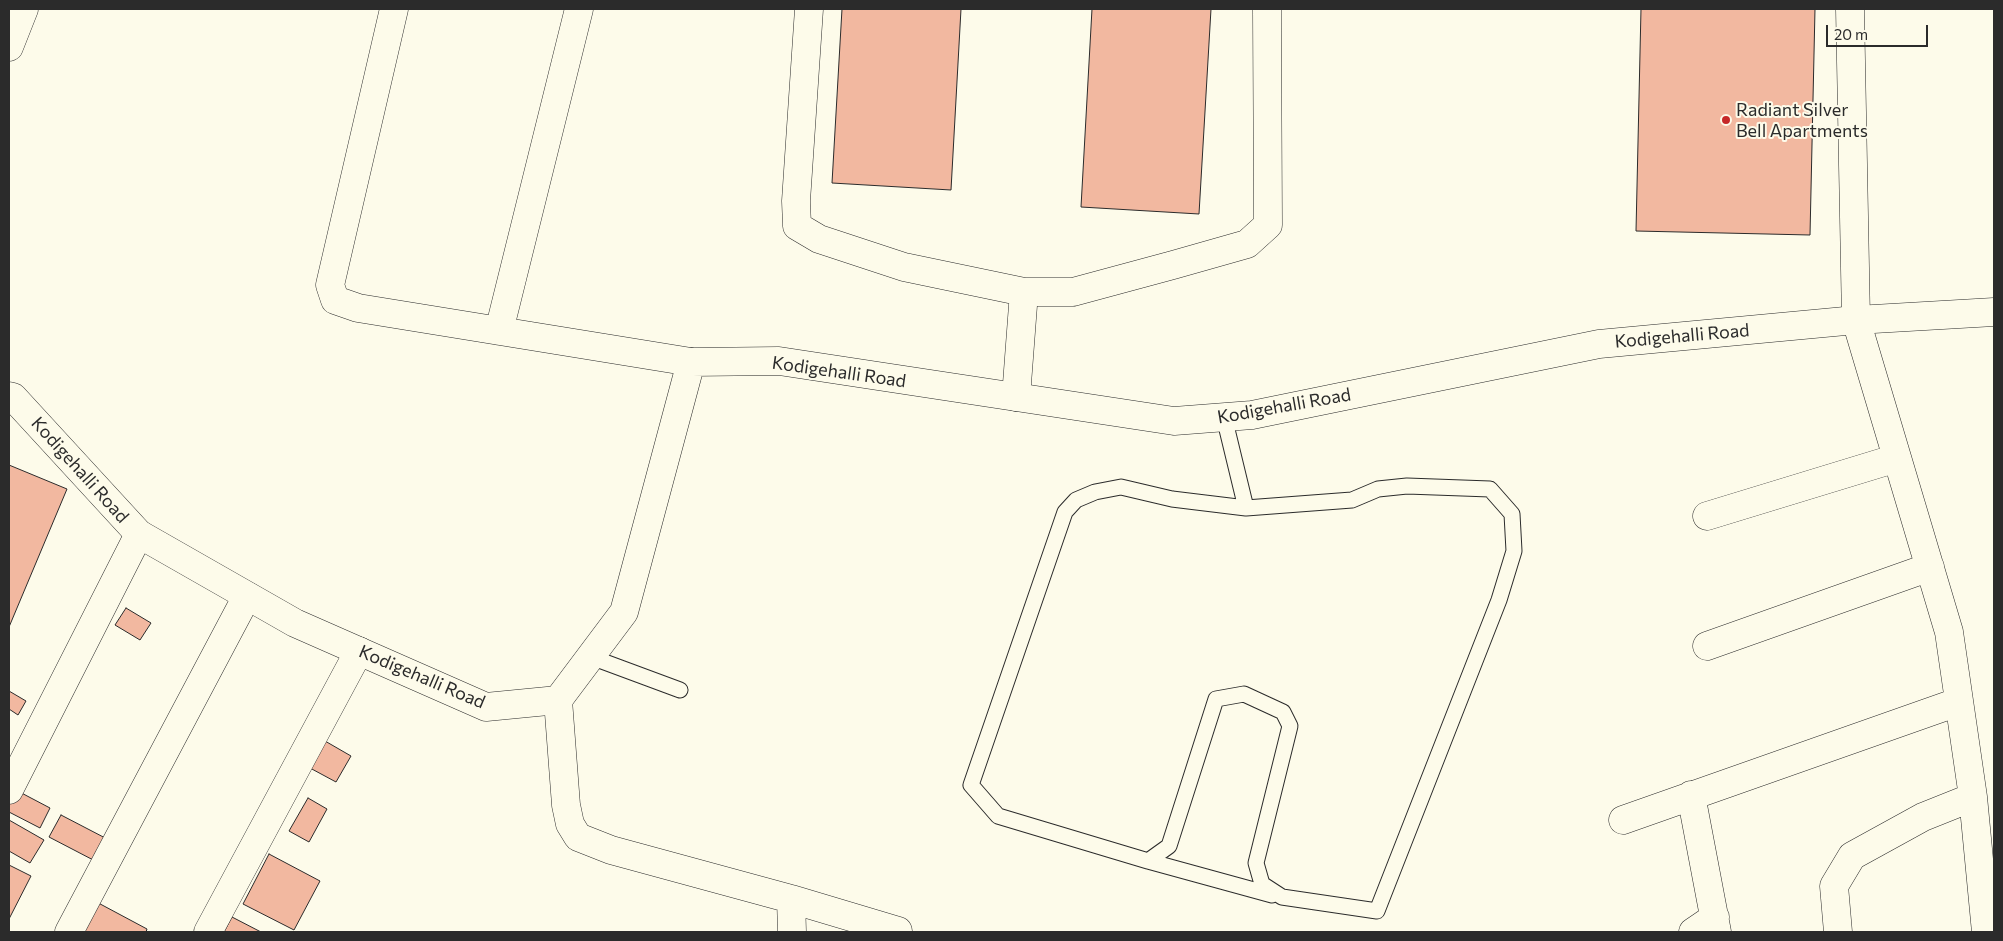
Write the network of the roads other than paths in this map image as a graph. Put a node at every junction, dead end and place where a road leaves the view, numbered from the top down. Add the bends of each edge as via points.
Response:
1 (24, 9) edge
2 (394, 9) edge
3 (579, 9) edge
4 (809, 9) edge
5 (1267, 9) edge
6 (1850, 9) edge
7 (9, 46) edge
8 (1024, 292) junction
9 (1994, 312) edge
10 (1856, 320) junction
11 (499, 331) junction
12 (691, 362) junction
13 (9, 396) edge
14 (1016, 397) junction
15 (1224, 417) junction
16 (1898, 458) junction
17 (1246, 508) junction
18 (1707, 516) dead end
19 (139, 534) junction
20 (1930, 567) junction
21 (247, 596) junction
22 (1707, 646) dead end
23 (359, 651) junction
24 (591, 657) junction
25 (680, 690) dead end
26 (558, 700) junction
27 (1958, 702) junction
28 (9, 790) edge
29 (1691, 796) junction
30 (1973, 797) junction
31 (1622, 820) dead end
32 (1148, 861) junction
33 (1282, 897) junction
34 (791, 899) junction
35 (1708, 927) edge
36 (898, 931) dead end
37 (68, 932) edge
38 (208, 932) edge
39 (792, 932) edge
40 (1838, 932) edge
41 (1986, 932) edge

1 - 7 street
2 - 11 street, Kodigehalli Road via 330,285 335,300 358,308
3 - 11 street
4 - 8 street via 797,226 819,239 904,267
5 - 8 street via 1268,225 1247,244 1073,292
6 - 10 street
8 - 14 street
9 - 10 street, Kodigehalli Road
10 - 15 street, Kodigehalli Road via 1599,344 1252,415
10 - 16 street
11 - 12 street, Kodigehalli Road
12 - 14 street, Kodigehalli Road via 779,362
12 - 24 street via 624,612
13 - 19 street, Kodigehalli Road
14 - 15 street, Kodigehalli Road via 1174,421
15 - 17 lane
16 - 18 street
16 - 20 street
17 - 32 lane via 1172,499 1120,487 1076,500 1065,512 970,785 998,816
17 - 33 lane via 1352,500 1378,490 1407,486 1490,490 1512,514 1514,552 1499,600 1377,911
19 - 21 street, Kodigehalli Road
19 - 28 street
20 - 22 street
20 - 27 street via 1949,632
21 - 23 street, Kodigehalli Road via 294,623
21 - 37 street
23 - 26 street, Kodigehalli Road via 486,707
23 - 38 street
24 - 25 lane
24 - 26 street
26 - 34 street via 566,805 570,824 578,837 611,850
27 - 29 street
27 - 30 street
29 - 31 street
29 - 35 street
30 - 40 street via 1923,817 1852,856 1834,886
30 - 41 street
32 - 33 lane
32 - 33 lane via 1169,846 1216,699 1244,694 1283,712 1290,726 1256,863 1262,884
34 - 36 street
34 - 39 street

